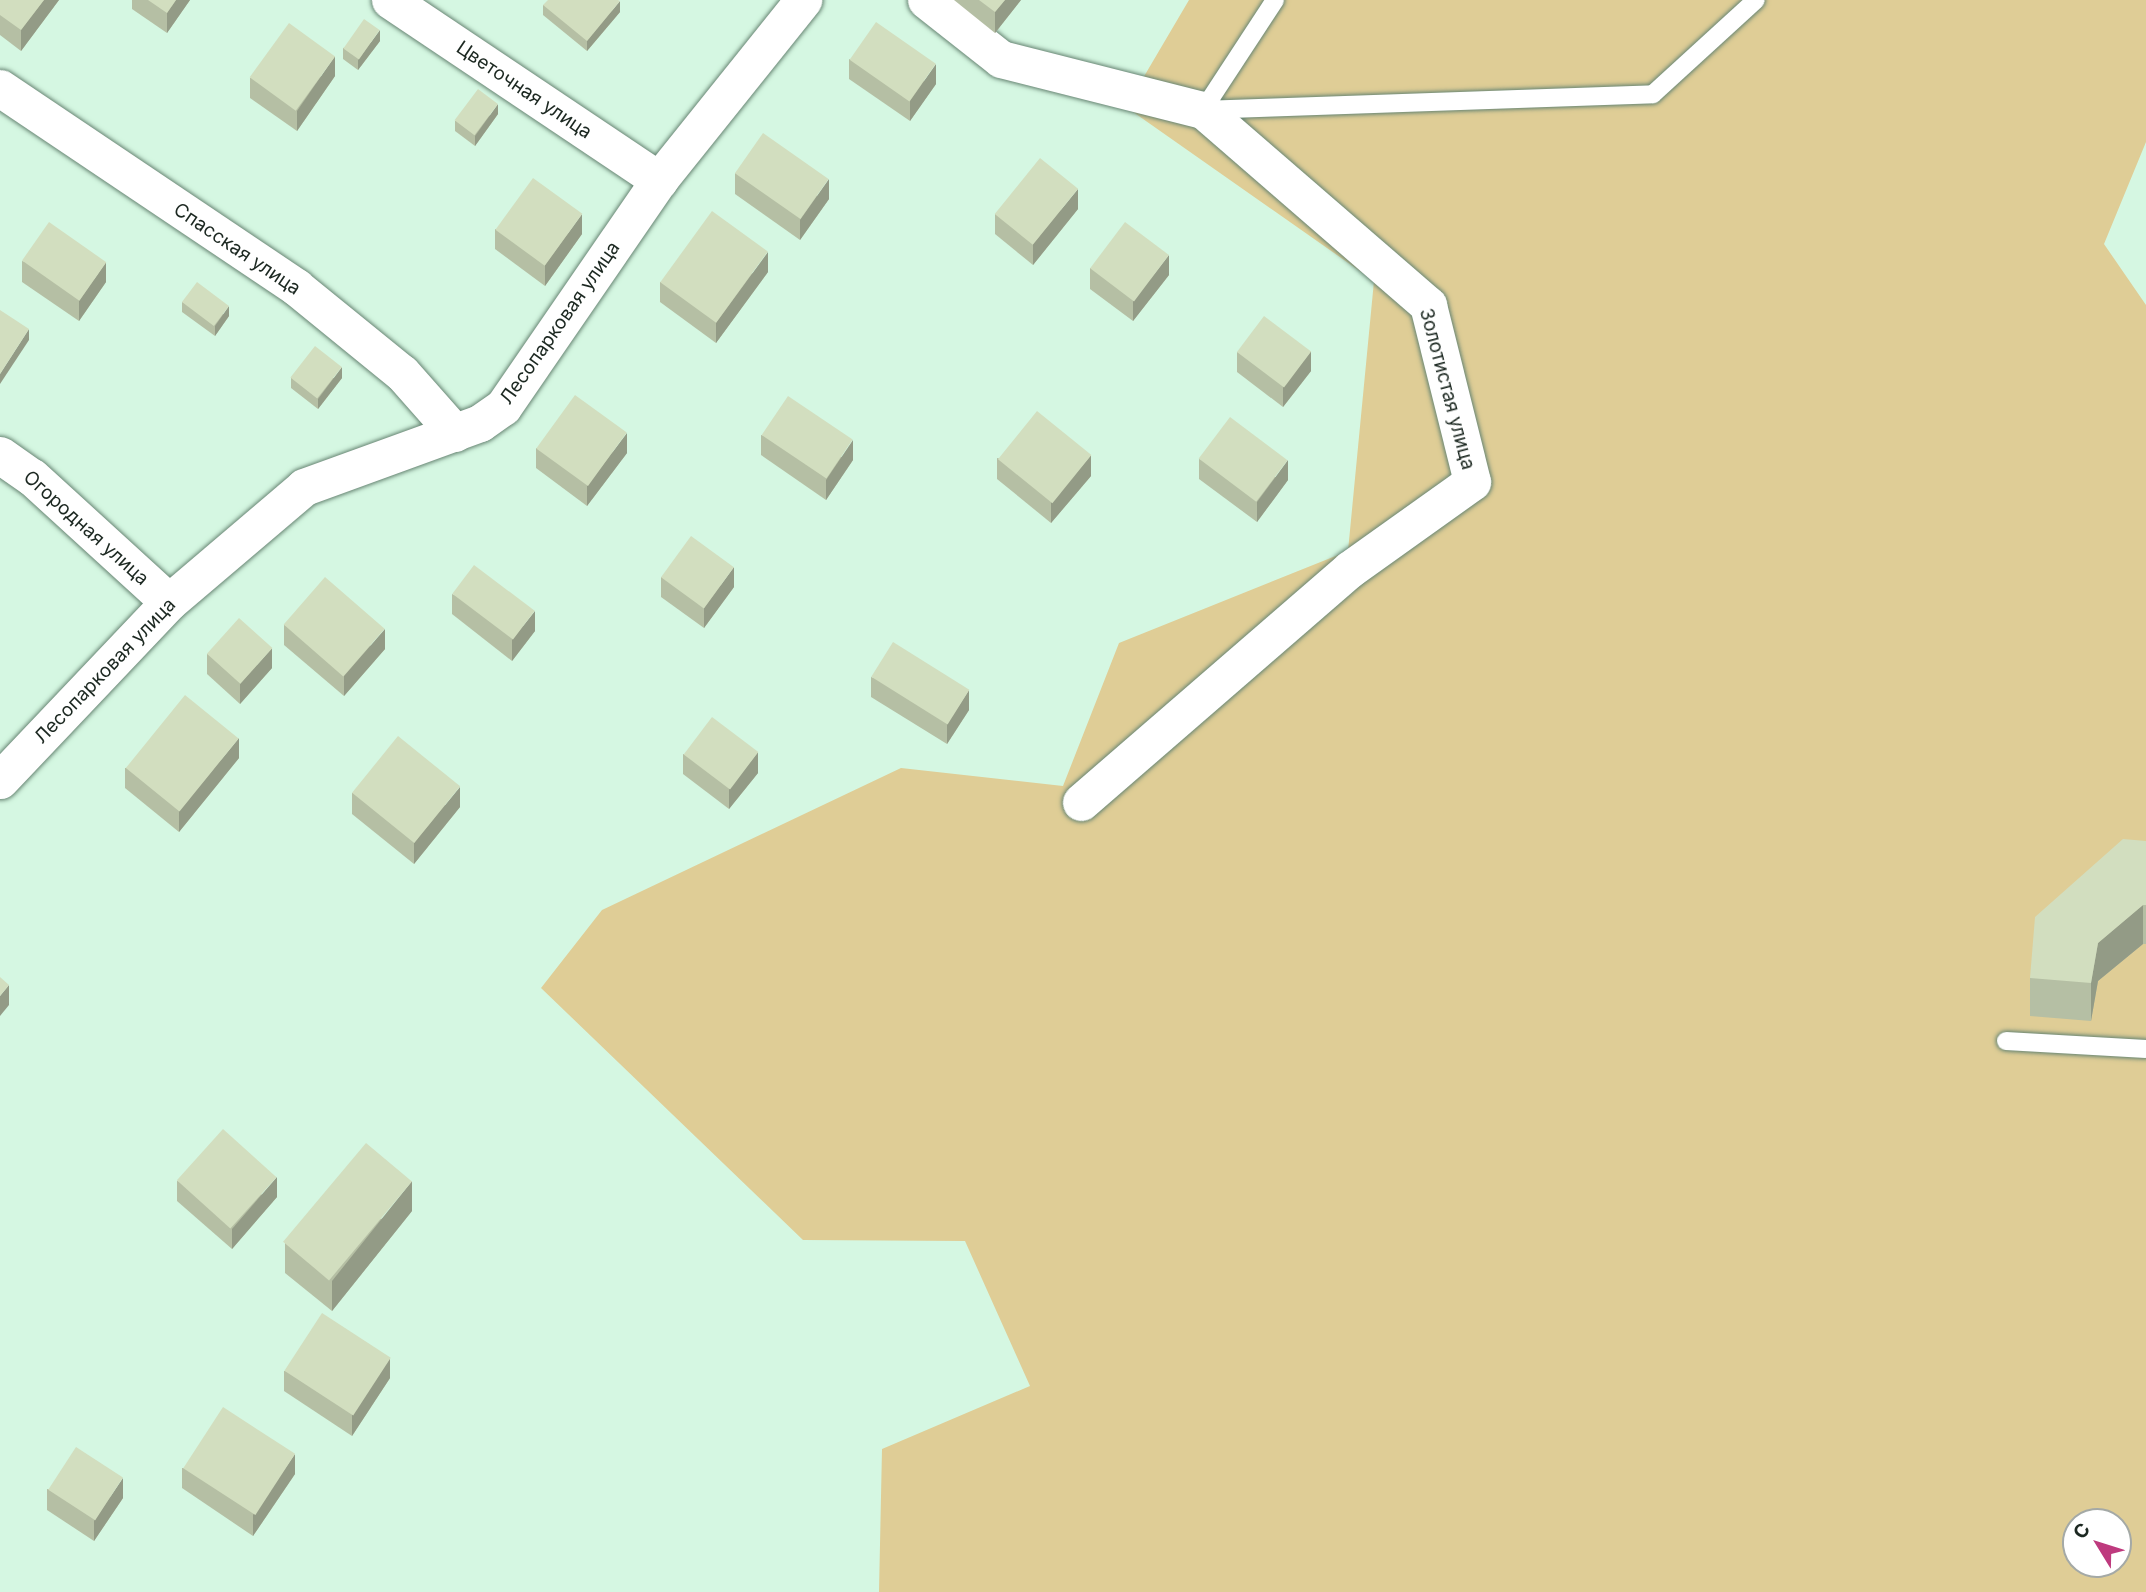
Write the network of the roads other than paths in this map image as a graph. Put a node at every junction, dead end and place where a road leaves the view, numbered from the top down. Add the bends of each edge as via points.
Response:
1 (390, 0) edge
2 (803, 0) edge
3 (926, 0) edge
4 (1275, 0) edge
5 (1756, 0) edge
6 (0, 88) edge
7 (1203, 110) junction
8 (659, 180) junction
9 (455, 433) junction
10 (0, 455) edge
11 (169, 602) junction
12 (0, 780) edge
13 (1081, 802) dead end
14 (2006, 1041) dead end
15 (2146, 1049) edge

1 - 8 street, Цветочная улица
2 - 8 street, Лесопарковая улица
3 - 7 street, Золотистая улица via 1001,59
4 - 7 lane
5 - 7 lane via 1653,94
6 - 9 street, Спасская улица via 296,287 402,373
7 - 13 street, Золотистая улица via 1428,305 1472,482 1350,569
8 - 9 street, Лесопарковая улица via 503,407
9 - 11 street, Лесопарковая улица via 304,487
10 - 11 street, Огородная улица via 32,477
11 - 12 street, Лесопарковая улица
14 - 15 lane

